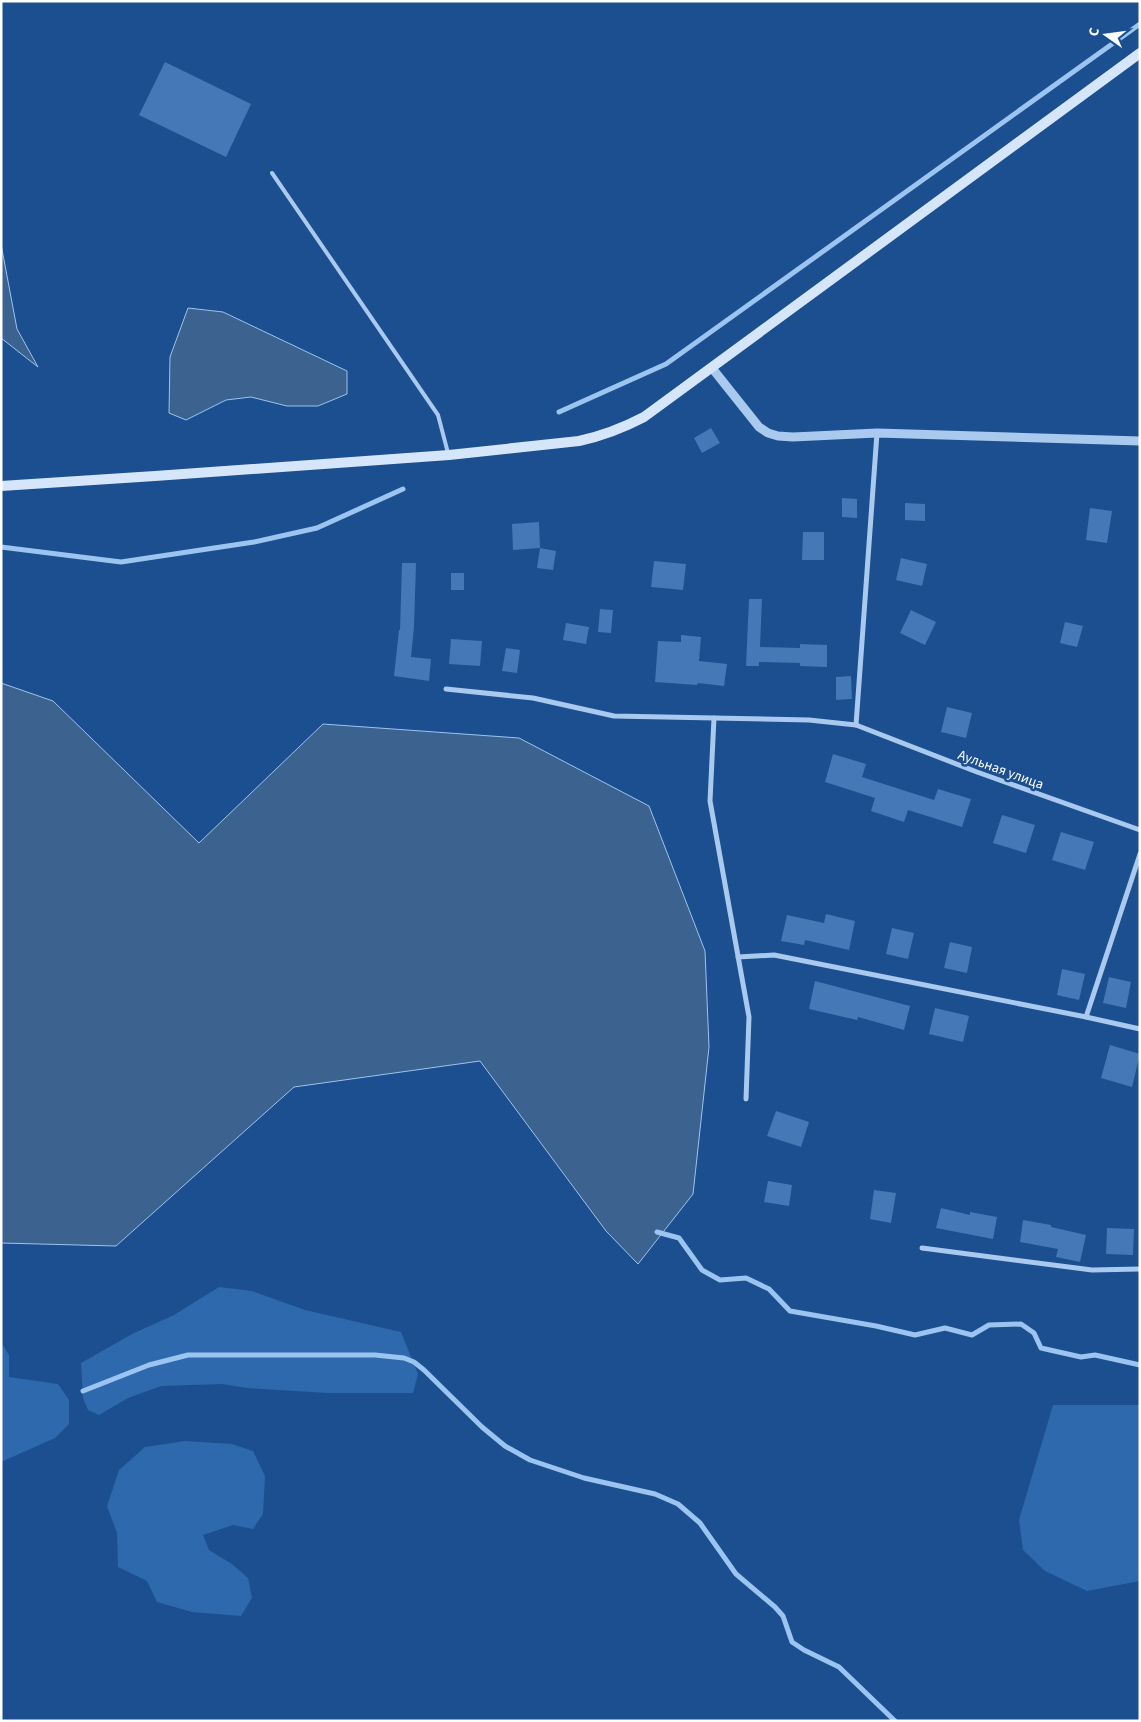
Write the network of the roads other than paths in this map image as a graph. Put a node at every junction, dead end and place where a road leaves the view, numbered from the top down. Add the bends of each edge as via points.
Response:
1 (1140, 53) edge
2 (272, 173) dead end
3 (712, 368) junction
4 (877, 433) junction
5 (1140, 441) edge
6 (449, 455) junction
7 (1, 486) edge
8 (446, 689) dead end
9 (714, 718) junction
10 (856, 725) junction
11 (1140, 830) edge
12 (1140, 854) edge
13 (738, 957) junction
14 (1086, 1017) junction
15 (1140, 1029) edge
16 (746, 1099) dead end
17 (922, 1248) dead end
18 (1140, 1269) edge

1 - 3 main road
2 - 6 lane via 438,415
3 - 4 street via 759,427 768,433 793,437
3 - 6 main road via 644,417 599,437
4 - 5 street
4 - 10 street
6 - 7 main road
8 - 9 street, Аульная улица via 533,698 614,716
9 - 10 street, Аульная улица via 809,720
9 - 13 street via 710,800
10 - 11 street, Аульная улица
12 - 14 street
13 - 14 street via 774,955
13 - 16 street via 749,1017
14 - 15 street
17 - 18 street via 1092,1270

